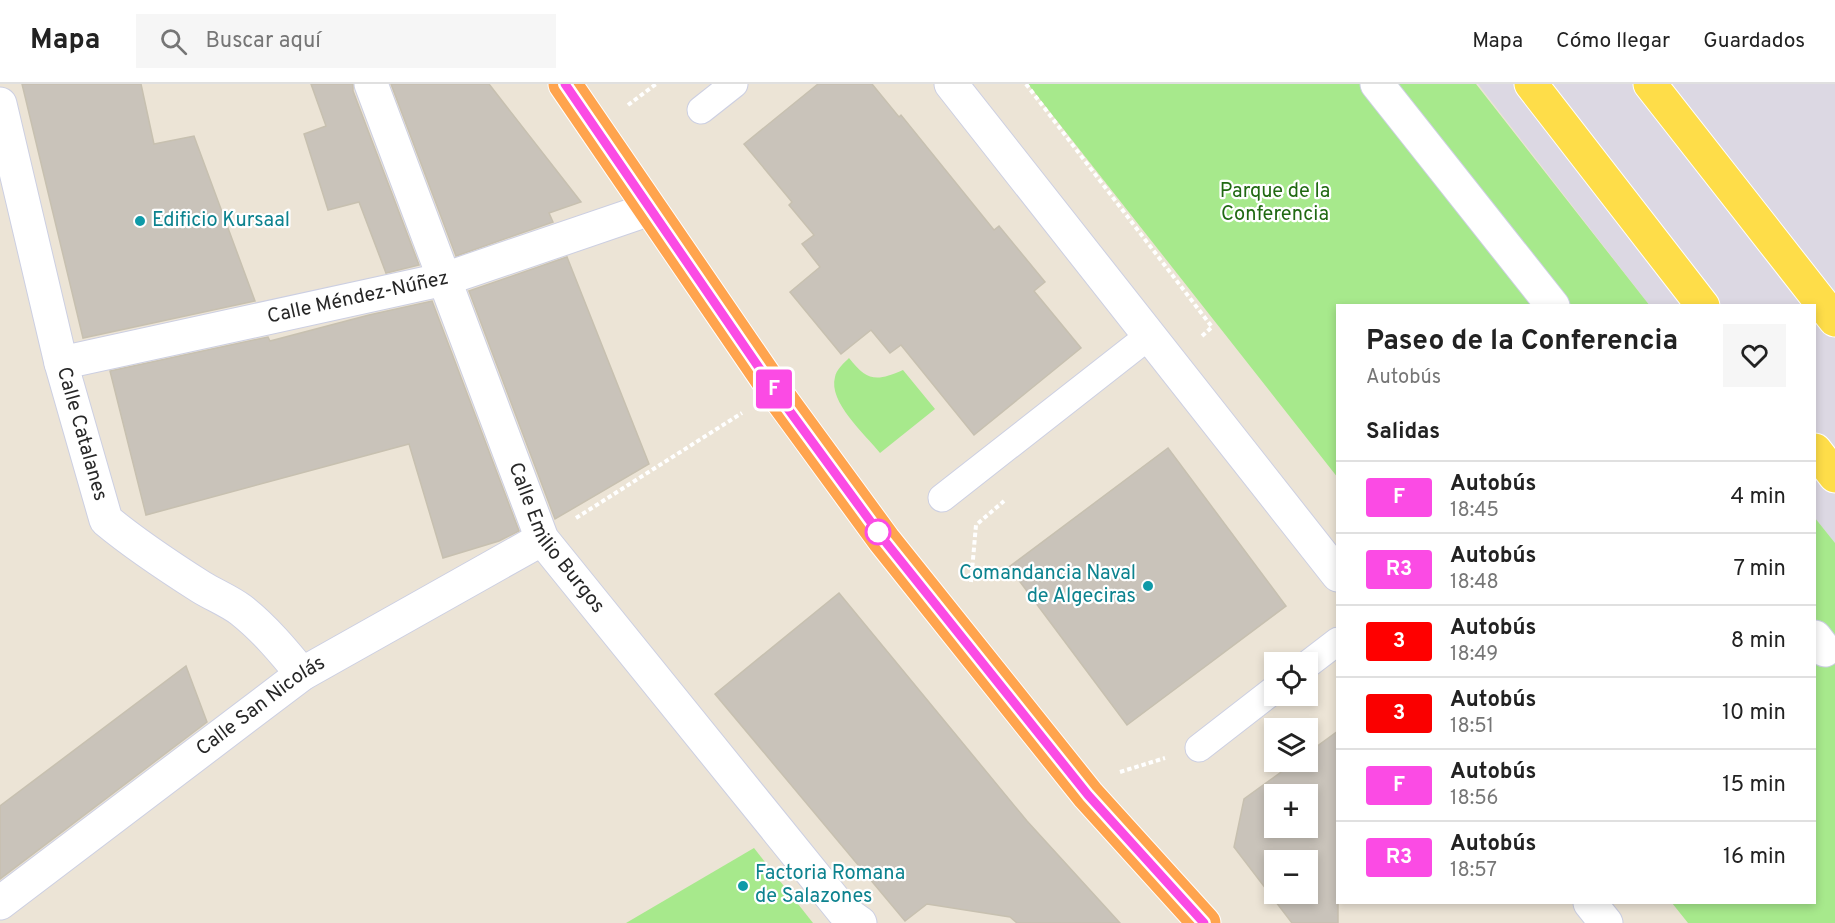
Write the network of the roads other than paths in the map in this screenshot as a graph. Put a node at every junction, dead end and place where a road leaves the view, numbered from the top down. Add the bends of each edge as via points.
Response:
1 (371, 84) edge
2 (565, 84) edge
3 (734, 84) edge
4 (951, 84) edge
5 (1377, 84) edge
6 (1531, 84) edge
7 (1650, 84) edge
8 (0, 104) edge
9 (700, 110) dead end
10 (650, 209) junction
11 (446, 279) junction
12 (1551, 304) edge
13 (1701, 304) edge
14 (1835, 320) edge
15 (1150, 335) junction
16 (61, 363) junction
17 (1816, 451) edge
18 (1835, 476) edge
19 (942, 498) dead end
20 (542, 539) junction
21 (1336, 572) edge
22 (1336, 643) edge
23 (1318, 656) edge
24 (302, 674) junction
25 (1264, 699) edge
26 (1200, 748) road end
27 (0, 903) edge
28 (1591, 904) edge
29 (860, 923) edge
30 (1204, 923) edge
31 (1606, 923) edge

1 - 11 street, Calle Emilio Burgos
2 - 10 highway
3 - 9 lane
4 - 15 street
5 - 12 street
6 - 13 main road
7 - 14 main road
8 - 16 street, Calle Catalanes
10 - 11 street, Calle Méndez-Núñez
10 - 30 highway via 884,540 1074,777
11 - 16 street, Calle Méndez-Núñez
11 - 20 street, Calle Emilio Burgos
15 - 19 lane
15 - 21 street
16 - 24 street, Calle Catalanes via 106,520 240,610
17 - 18 main road
20 - 24 street, Calle San Nicolás
20 - 29 street, Calle Emilio Burgos via 843,911
22 - 23 lane
24 - 27 street, Calle San Nicolás
25 - 26 lane
28 - 31 street

